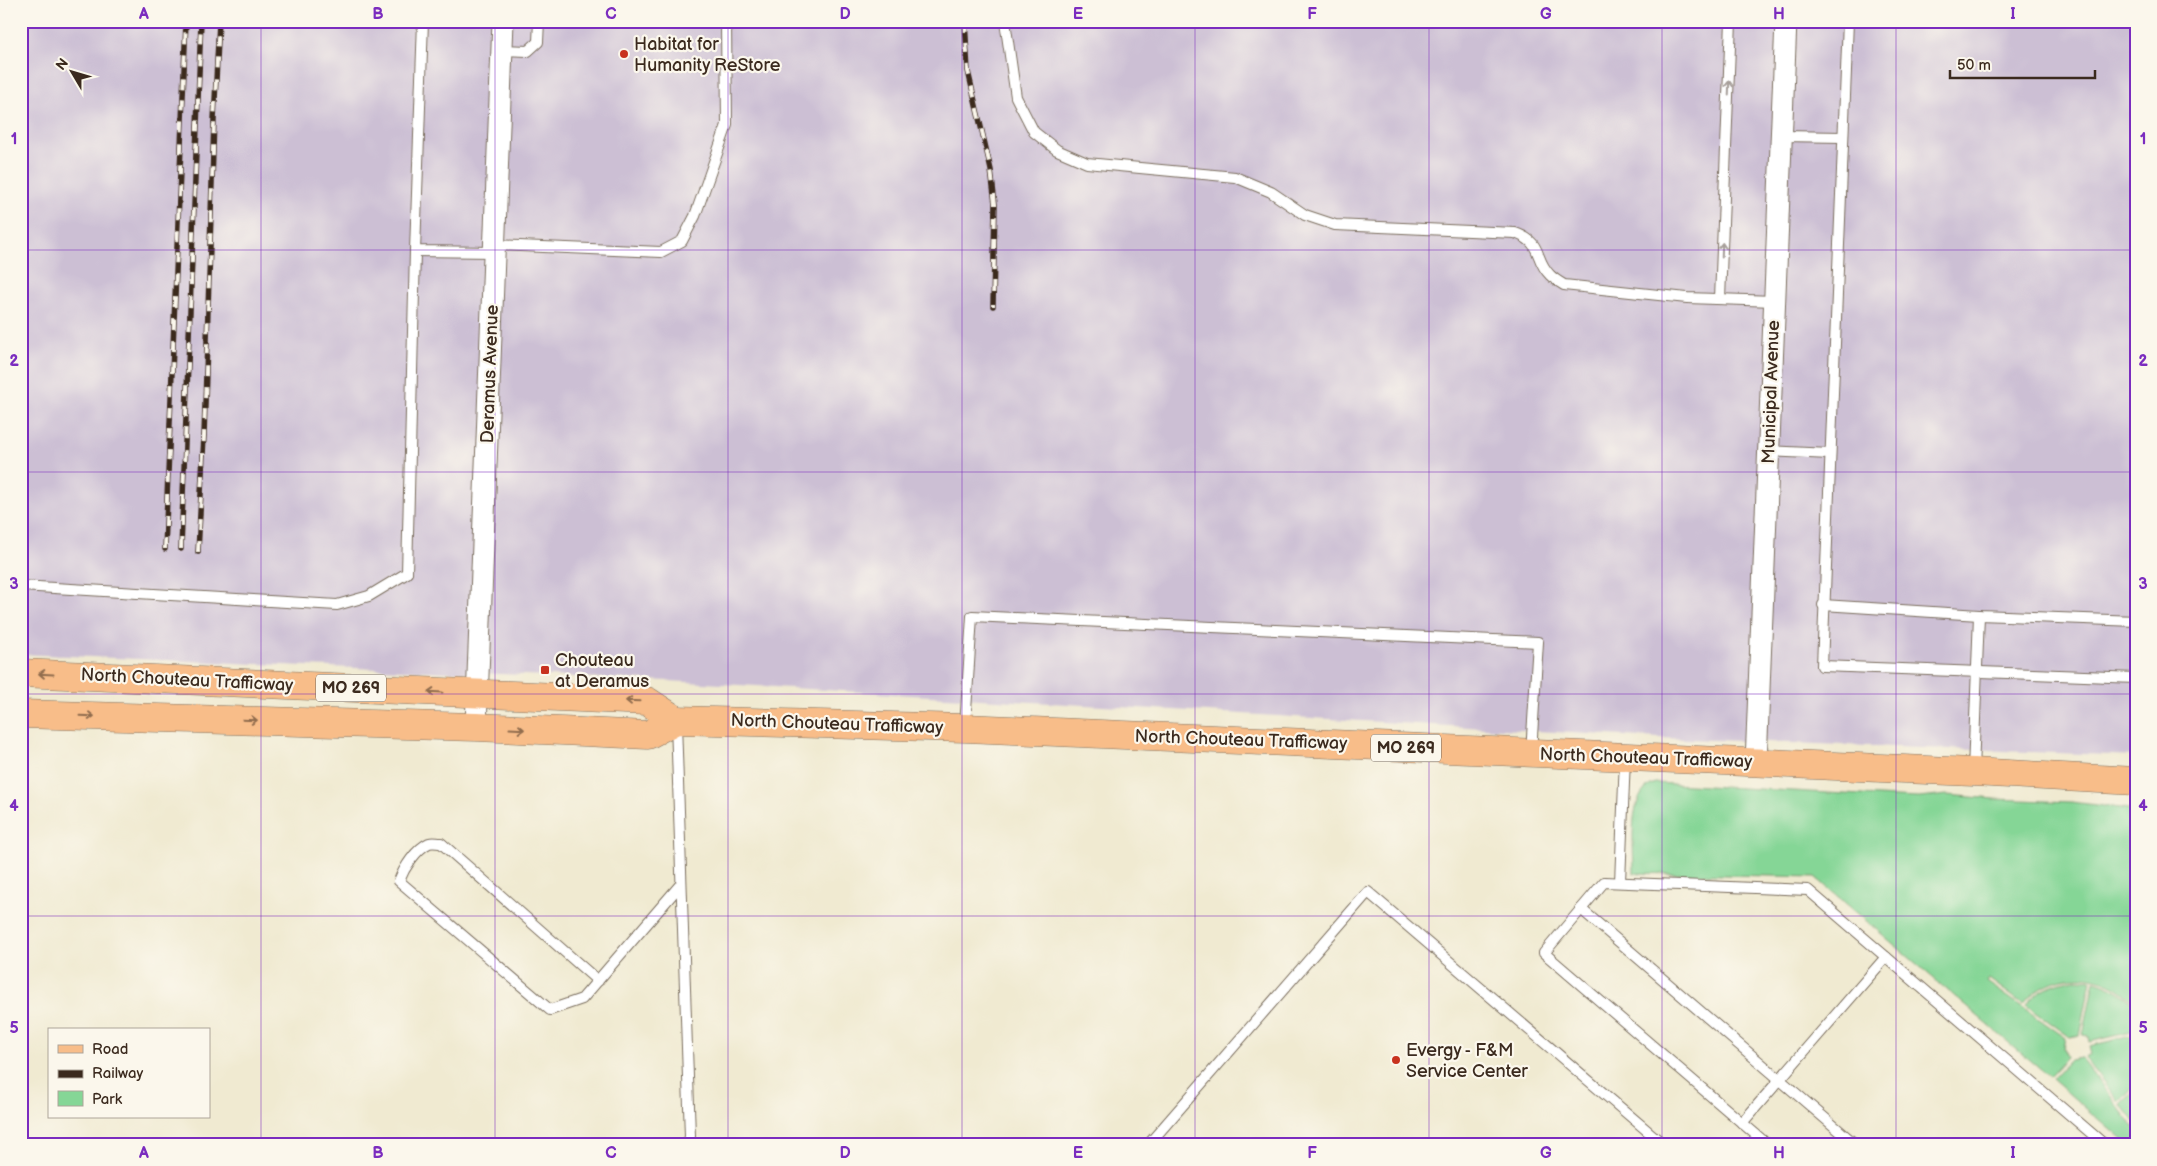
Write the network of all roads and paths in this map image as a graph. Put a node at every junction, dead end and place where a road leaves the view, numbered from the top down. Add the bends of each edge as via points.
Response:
1 (423, 21) edge
2 (503, 21) edge
3 (539, 21) edge
4 (726, 21) edge
5 (1006, 21) edge
6 (1731, 21) edge
7 (1786, 21) edge
8 (1848, 21) edge
9 (502, 50) junction
10 (1781, 136) junction
11 (1844, 137) junction
12 (495, 249) junction
13 (416, 251) junction
14 (1720, 299) junction
15 (1775, 301) junction
16 (1769, 451) junction
17 (1830, 454) junction
18 (21, 586) edge
19 (1823, 605) junction
20 (1979, 614) junction
21 (2136, 621) edge
22 (21, 673) edge
23 (1976, 673) junction
24 (2136, 678) edge
25 (478, 694) junction
26 (21, 714) edge
27 (676, 720) junction
28 (476, 727) junction
29 (965, 728) junction
30 (1531, 753) junction
31 (1625, 757) junction
32 (1756, 763) junction
33 (1973, 772) junction
34 (2136, 782) edge
35 (1620, 882) junction
36 (681, 884) junction
37 (1581, 909) junction
38 (1886, 957) junction
39 (598, 980) junction
40 (1780, 1080) junction
41 (1742, 1123) junction
42 (688, 1145) edge
43 (1148, 1145) edge
44 (1664, 1145) edge
45 (1768, 1145) edge
46 (1856, 1145) edge
47 (2105, 1145) edge

1 - 13 lane
2 - 9 street, Deramus Avenue
3 - 9 lane via 538,42 528,51
4 - 12 lane via 726,125 695,216 682,241 661,252
5 - 14 lane via 1016,98 1034,132 1057,150 1087,163 1235,177 1271,192 1305,215 1335,225 1515,233 1528,237 1550,276 1564,285
14 -> 6 lane
7 - 10 street, Municipal Avenue
8 - 11 lane
9 - 12 street, Deramus Avenue
10 - 11 lane
10 - 15 street, Municipal Avenue
11 - 17 lane
12 - 13 lane
12 - 25 street, Deramus Avenue
13 - 18 lane via 407,573 369,596 336,605
14 - 15 lane
15 - 16 street, Municipal Avenue
16 - 17 lane
16 - 32 street, Municipal Avenue
17 - 19 lane
19 - 20 lane
19 - 23 lane via 1822,666
20 - 21 lane
20 - 23 lane
25 -> 22 main road, North Chouteau Trafficway / MO 269
23 - 24 lane
23 - 33 lane
27 -> 25 main road, North Chouteau Trafficway / MO 269 via 647,701
25 - 28 street, Deramus Avenue
26 -> 28 main road, North Chouteau Trafficway / MO 269
28 -> 27 main road, North Chouteau Trafficway / MO 269 via 648,735
27 - 29 main road, North Chouteau Trafficway / MO 269
27 - 36 lane
29 - 30 main road, North Chouteau Trafficway / MO 269
29 - 30 lane via 972,616 1538,642
30 - 31 main road, North Chouteau Trafficway / MO 269
31 - 32 main road, North Chouteau Trafficway / MO 269
31 - 35 lane
32 - 33 main road, North Chouteau Trafficway / MO 269
33 - 34 main road, North Chouteau Trafficway / MO 269
35 - 37 lane via 1604,882
35 - 38 lane via 1808,890
36 - 39 lane
36 - 42 lane
37 - 40 lane
37 - 41 lane via 1544,953
38 - 40 lane
38 - 47 lane
39 - 39 lane via 441,843 430,842 402,872 399,881 550,1010 582,999
40 - 41 lane
40 - 46 lane
41 - 45 lane
43 - 44 lane via 1368,892

